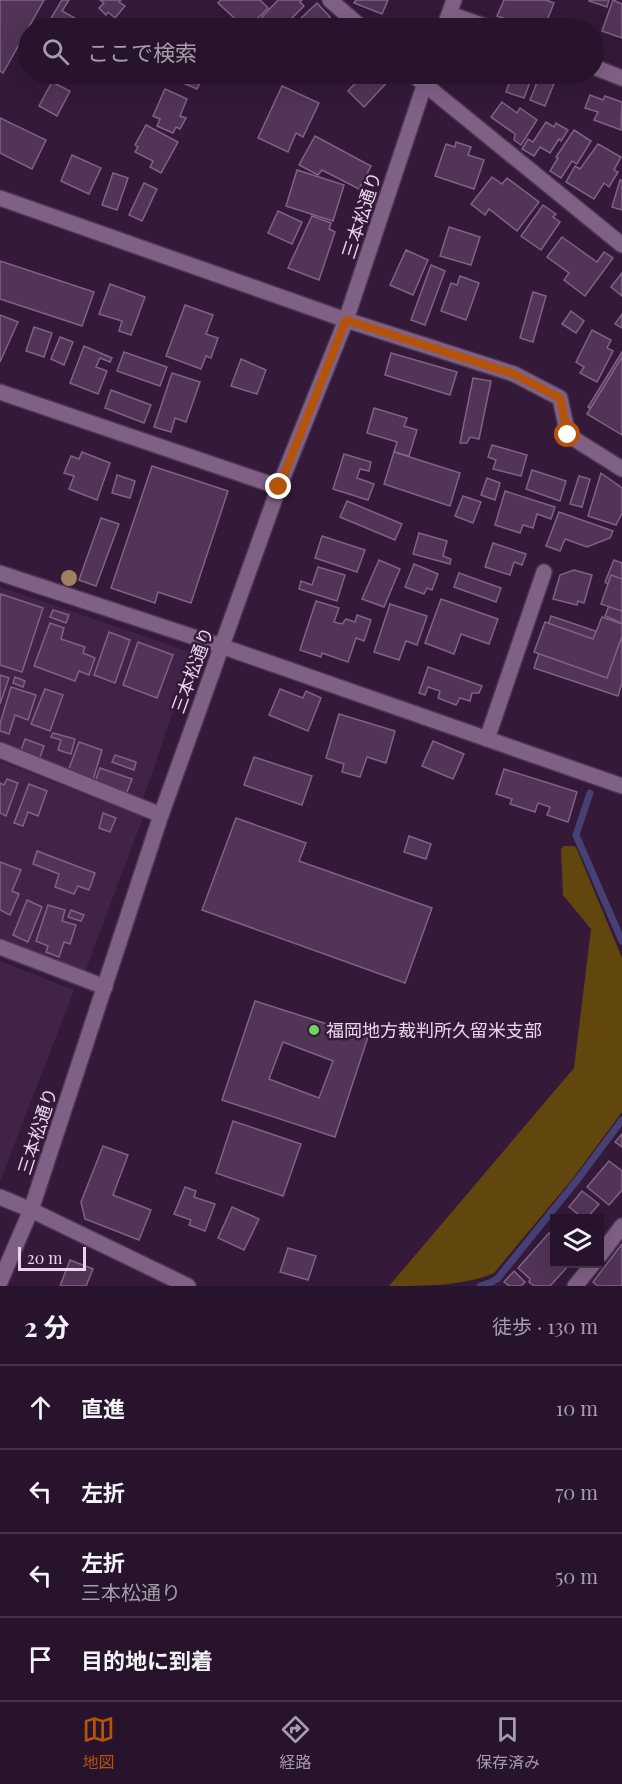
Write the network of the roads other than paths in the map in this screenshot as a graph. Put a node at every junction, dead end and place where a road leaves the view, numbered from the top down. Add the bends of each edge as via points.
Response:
1 (330, 0) edge
2 (452, 7) edge
3 (351, 18) edge
4 (472, 18) edge
5 (604, 71) edge
6 (622, 78) edge
7 (424, 84) edge
8 (432, 84) edge
9 (0, 198) edge
10 (622, 244) edge
11 (346, 320) junction
12 (0, 392) edge
13 (622, 469) edge
14 (279, 487) junction
15 (544, 572) dead end
16 (0, 573) edge
17 (221, 646) junction
18 (487, 739) junction
19 (0, 750) edge
20 (622, 786) edge
21 (161, 815) junction
22 (0, 947) edge
23 (105, 987) junction
24 (0, 1197) edge
25 (32, 1210) junction
26 (622, 1226) edge
27 (604, 1250) edge
28 (588, 1268) edge
29 (0, 1282) edge
30 (188, 1286) edge
31 (575, 1286) edge

1 - 3 street
2 - 4 street
5 - 6 street
7 - 11 street, 三本松通り
8 - 10 street
9 - 11 street
11 - 13 street via 514,374 560,398 568,435
11 - 14 street, 三本松通り
12 - 14 street
14 - 17 street, 三本松通り
15 - 18 street
16 - 17 street
17 - 18 street
17 - 21 street, 三本松通り
18 - 20 street
19 - 21 street
21 - 23 street, 三本松通り
22 - 23 street
23 - 25 street, 三本松通り
24 - 25 street
25 - 29 street, 三本松通り
25 - 30 street
26 - 27 street
28 - 31 street

